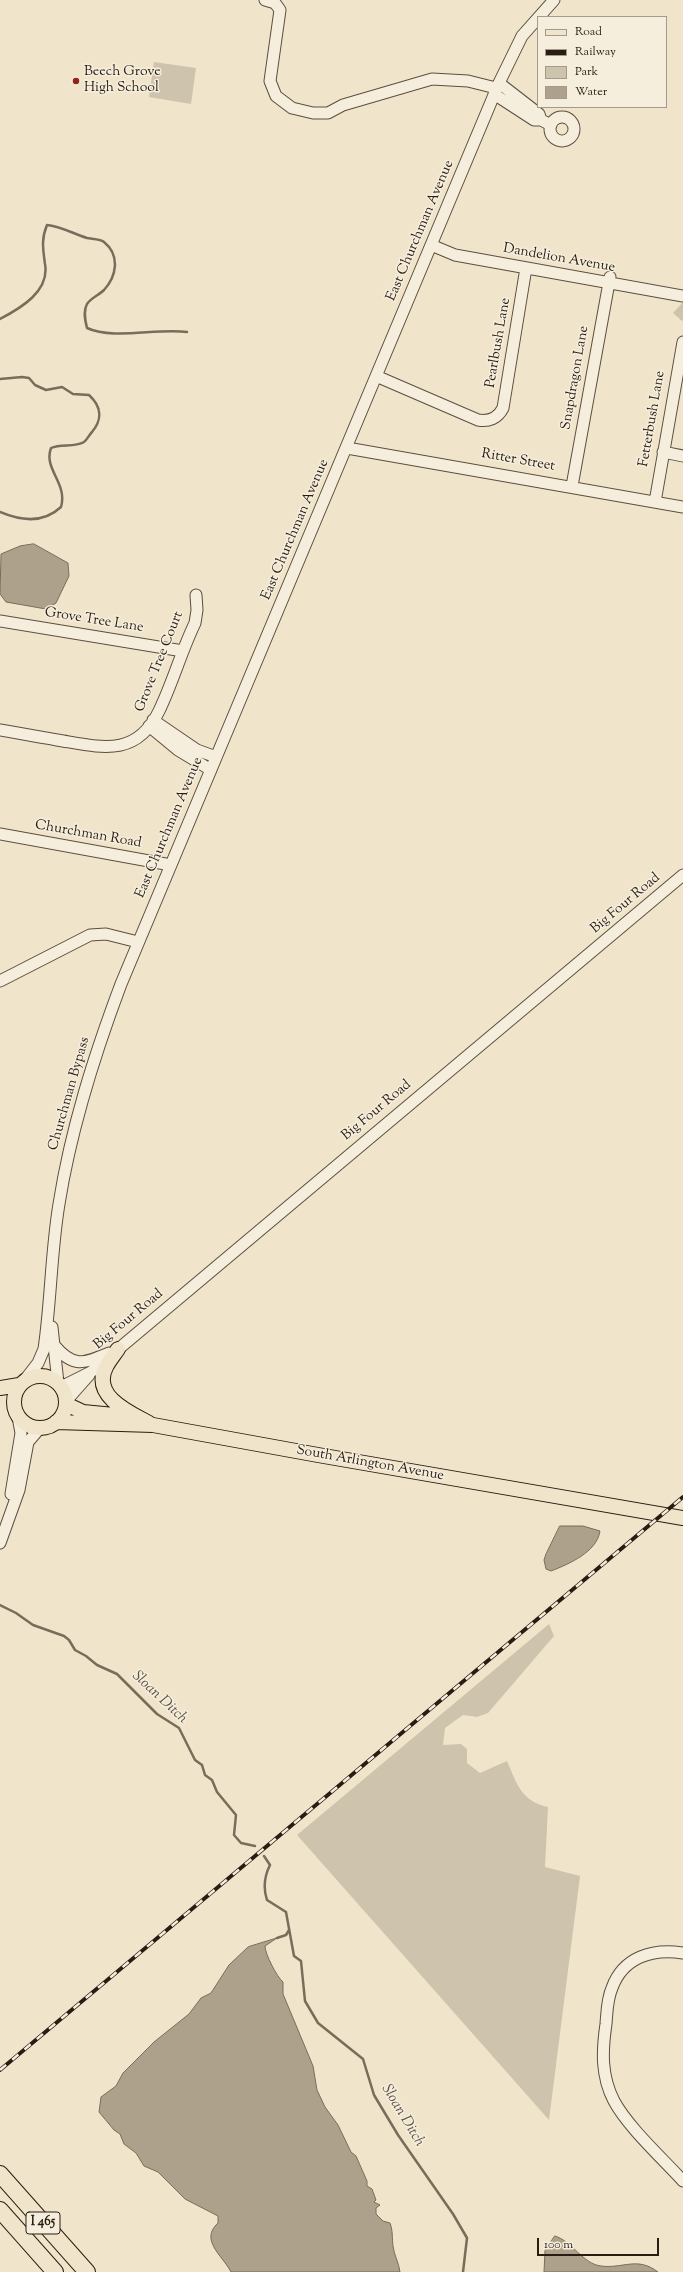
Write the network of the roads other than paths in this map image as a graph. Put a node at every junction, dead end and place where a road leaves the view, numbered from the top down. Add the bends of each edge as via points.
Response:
1 (268, 0) edge
2 (554, 0) edge
3 (540, 16) edge
4 (537, 19) edge
5 (496, 89) junction
6 (551, 125) dead end
7 (431, 245) junction
8 (526, 268) junction
9 (609, 280) junction
10 (683, 296) edge
11 (683, 342) edge
12 (376, 376) junction
13 (347, 448) junction
14 (663, 452) junction
15 (683, 456) edge
16 (572, 486) junction
17 (654, 502) junction
18 (683, 507) edge
19 (196, 595) dead end
20 (0, 621) edge
21 (183, 651) junction
22 (151, 723) junction
23 (0, 730) edge
24 (216, 757) junction
25 (211, 770) junction
26 (0, 834) edge
27 (171, 865) junction
28 (683, 875) edge
29 (138, 942) junction
30 (0, 981) edge
31 (51, 1259) junction
32 (54, 1345) junction
33 (118, 1349) junction
34 (91, 1372) junction
35 (22, 1383) junction
36 (59, 1385) junction
37 (0, 1388) edge
38 (0, 1400) edge
39 (66, 1402) junction
40 (16, 1414) junction
41 (139, 1417) junction
42 (56, 1422) junction
43 (153, 1425) junction
44 (40, 1428) junction
45 (683, 1518) edge
46 (7, 1520) junction
47 (0, 1543) edge
48 (683, 1953) edge
49 (0, 2174) edge
50 (683, 2181) edge
51 (0, 2210) edge
52 (55, 2272) edge
53 (87, 2272) edge

1 - 5 street via 279,5 280,10 270,81 276,96 292,108 313,113 328,113 343,104 432,79 468,81
2 - 3 street, East Churchman Avenue
4 - 5 street, East Churchman Avenue via 522,36
5 - 6 street via 538,114 541,120
5 - 7 street, East Churchman Avenue
7 - 8 street, Dandelion Avenue via 455,256
7 - 12 street, East Churchman Avenue
8 - 9 street, Dandelion Avenue
8 - 12 street, Pearlbush Lane via 503,408 493,418 478,420
9 - 10 street, Dandelion Avenue
9 - 16 street, Snapdragon Lane
11 - 14 street, Fetterbush Lane
12 - 13 street, East Churchman Avenue
13 - 16 street, Ritter Street
13 - 24 street, East Churchman Avenue
14 - 15 street
14 - 17 street, Fetterbush Lane
16 - 17 street, Ritter Street
17 - 18 street, Ritter Street
19 - 21 street, Grove Tree Court via 195,624
20 - 21 street, Grove Tree Lane
21 - 22 street, Grove Tree Court
22 - 23 street, Grove Tree Court via 132,742 115,747 97,747
22 - 24 street via 197,750
22 - 25 street via 178,750
24 - 25 street, East Churchman Avenue
25 - 27 street, East Churchman Avenue
26 - 27 street, Churchman Road
27 - 29 street, East Churchman Avenue
28 - 33 street, Big Four Road
29 - 30 street via 106,934 90,935
29 - 31 street, Churchman Bypass via 97,1049 77,1120 62,1183
31 - 32 street, Churchman Bypass
31 - 35 street, Churchman Bypass via 44,1349 38,1363
32 - 33 street via 64,1357 75,1362 90,1360
32 - 36 street, Churchman Bypass
33 - 34 street, Big Four Road
33 - 41 main road via 104,1372 105,1388 118,1406
34 - 36 street, Big Four Road
34 - 39 street, Big Four Road
35 - 36 main road via 38,1376 52,1379
35 - 37 main road
35 - 40 main road via 14,1397
36 - 39 main road
38 - 40 main road
39 - 41 main road via 83,1412
39 - 42 main road via 63,1414
40 - 44 main road via 28,1426
40 - 46 street via 21,1434
41 - 43 main road
42 - 43 main road, South Arlington Avenue
42 - 44 main road
43 - 45 main road, South Arlington Avenue
44 - 46 street via 28,1442 19,1490
46 - 47 street
48 - 50 street via 664,1950 645,1954 629,1964 616,1978 610,1993 603,2043 603,2065 614,2100 626,2118
49 - 53 highway, I 465
51 - 52 highway, I 465

